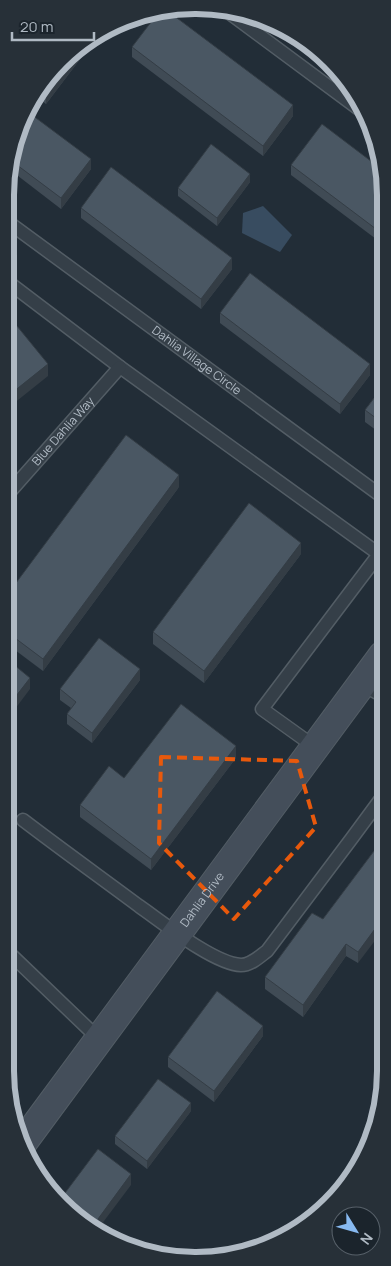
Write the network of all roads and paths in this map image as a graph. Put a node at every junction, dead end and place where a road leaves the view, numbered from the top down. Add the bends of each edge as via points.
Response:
1 (237, 18) edge
2 (352, 103) edge
3 (14, 226) edge
4 (14, 287) edge
5 (120, 367) junction
6 (14, 487) edge
7 (377, 493) edge
8 (377, 553) edge
9 (377, 561) edge
10 (377, 674) edge
11 (372, 690) edge
12 (315, 747) junction
13 (377, 804) edge
14 (22, 820) dead end
15 (177, 933) junction
16 (14, 957) edge
17 (99, 1039) junction
18 (26, 1136) edge

1 - 2 lane
3 - 7 lane, Dahlia Village Circle
4 - 5 lane
5 - 6 lane, Blue Dahlia Way
5 - 8 lane
9 - 12 lane via 262,709
10 - 11 street, Dahlia Drive
11 - 12 street, Dahlia Drive
12 - 15 street, Dahlia Drive
13 - 15 lane via 267,951 255,961 241,965 224,961
14 - 15 lane
15 - 17 street, Dahlia Drive
16 - 17 lane
17 - 18 street, Dahlia Drive

